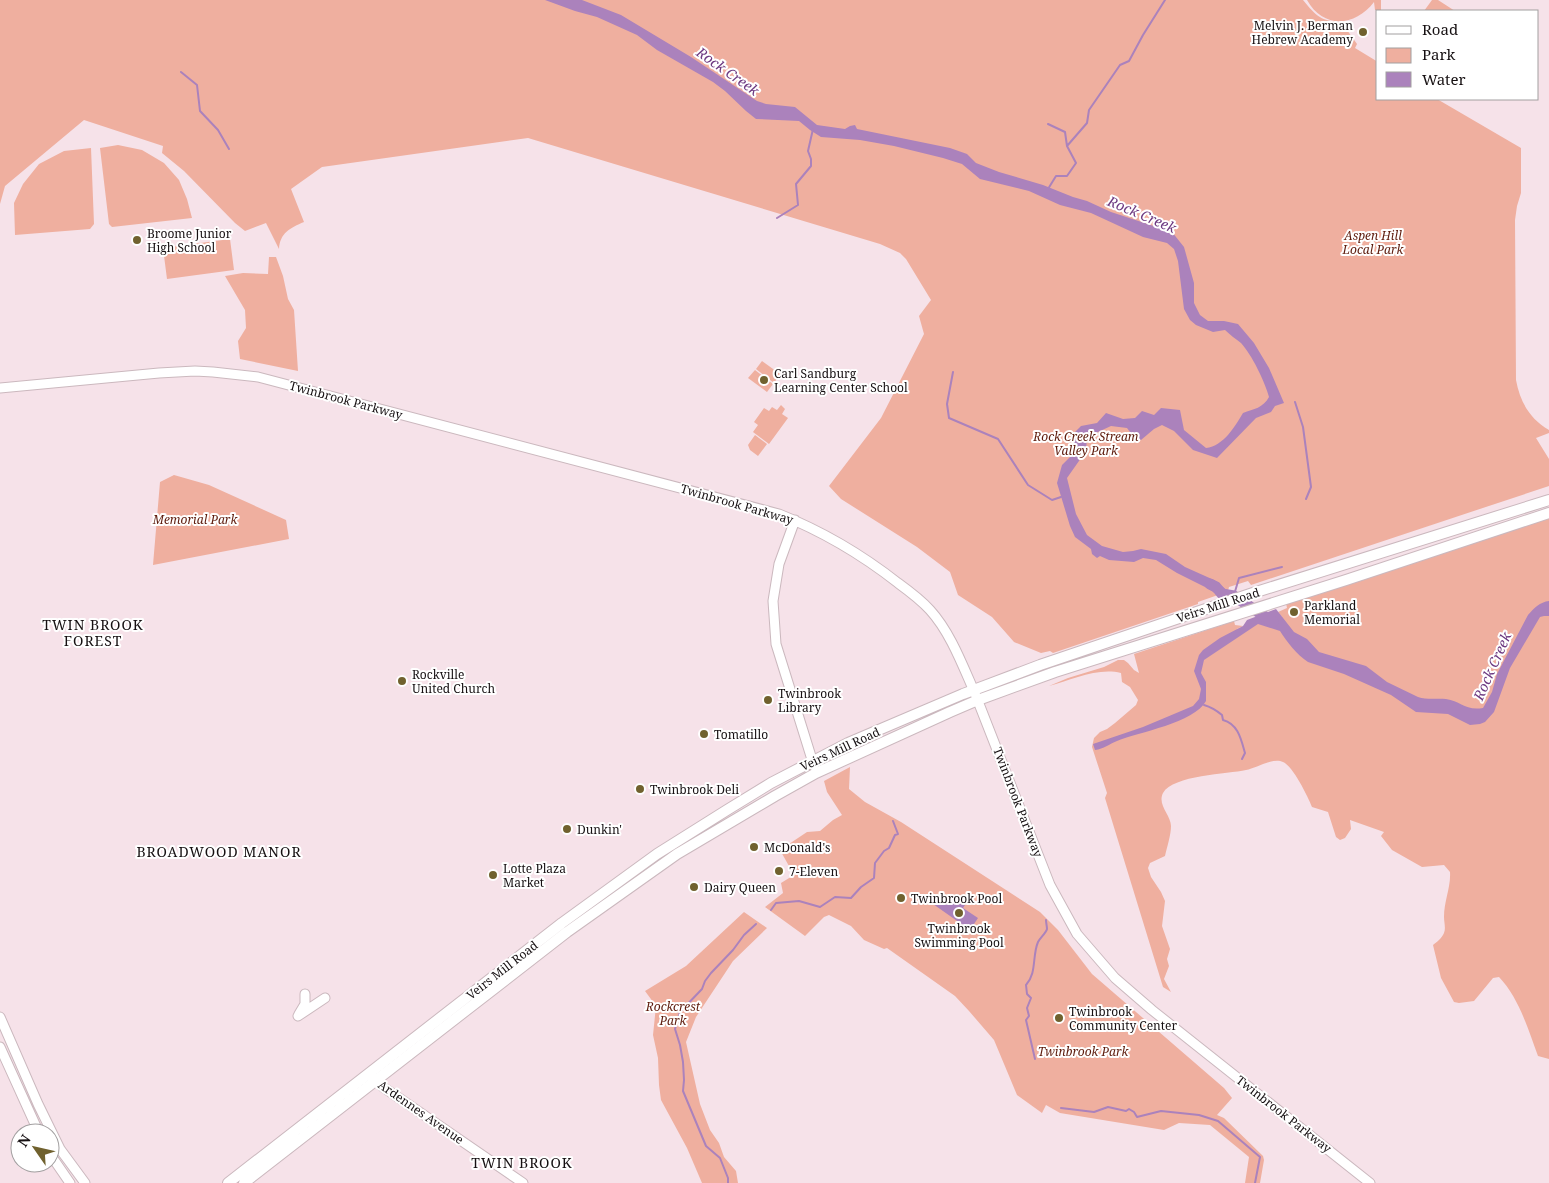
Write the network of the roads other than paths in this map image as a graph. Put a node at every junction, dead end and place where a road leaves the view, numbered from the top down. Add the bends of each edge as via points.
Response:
1 (0, 388) edge
2 (1549, 500) edge
3 (1549, 513) edge
4 (795, 520) junction
5 (976, 695) junction
6 (813, 761) junction
7 (816, 773) junction
8 (564, 928) junction
9 (305, 994) dead end
10 (325, 998) dead end
11 (0, 1016) edge
12 (0, 1047) edge
13 (372, 1078) junction
14 (34, 1123) edge
15 (60, 1168) edge
16 (70, 1183) edge
17 (85, 1183) edge
18 (228, 1183) edge
19 (244, 1183) edge
20 (523, 1183) edge
21 (1370, 1183) edge

1 - 4 street, Twinbrook Parkway via 186,372 258,377
2 - 5 main road, Veirs Mill Road via 1253,593 1034,667
3 - 5 main road, Veirs Mill Road
4 - 5 street, Twinbrook Parkway via 880,568 930,611 956,650
4 - 6 street via 779,564 773,601 776,644
5 - 6 main road, Veirs Mill Road via 848,743
5 - 7 main road, Veirs Mill Road
5 - 21 street, Twinbrook Parkway via 1050,885 1077,934 1122,984
6 - 7 street
6 - 8 main road, Veirs Mill Road via 678,841 617,883
7 - 8 main road, Veirs Mill Road via 677,854
8 - 13 main road, Veirs Mill Road
9 - 10 street via 305,1004 298,1016
11 - 17 street via 60,1149
12 - 14 street
13 - 18 main road, Veirs Mill Road
13 - 19 main road, Veirs Mill Road
13 - 20 street, Ardennes Avenue
15 - 16 street

